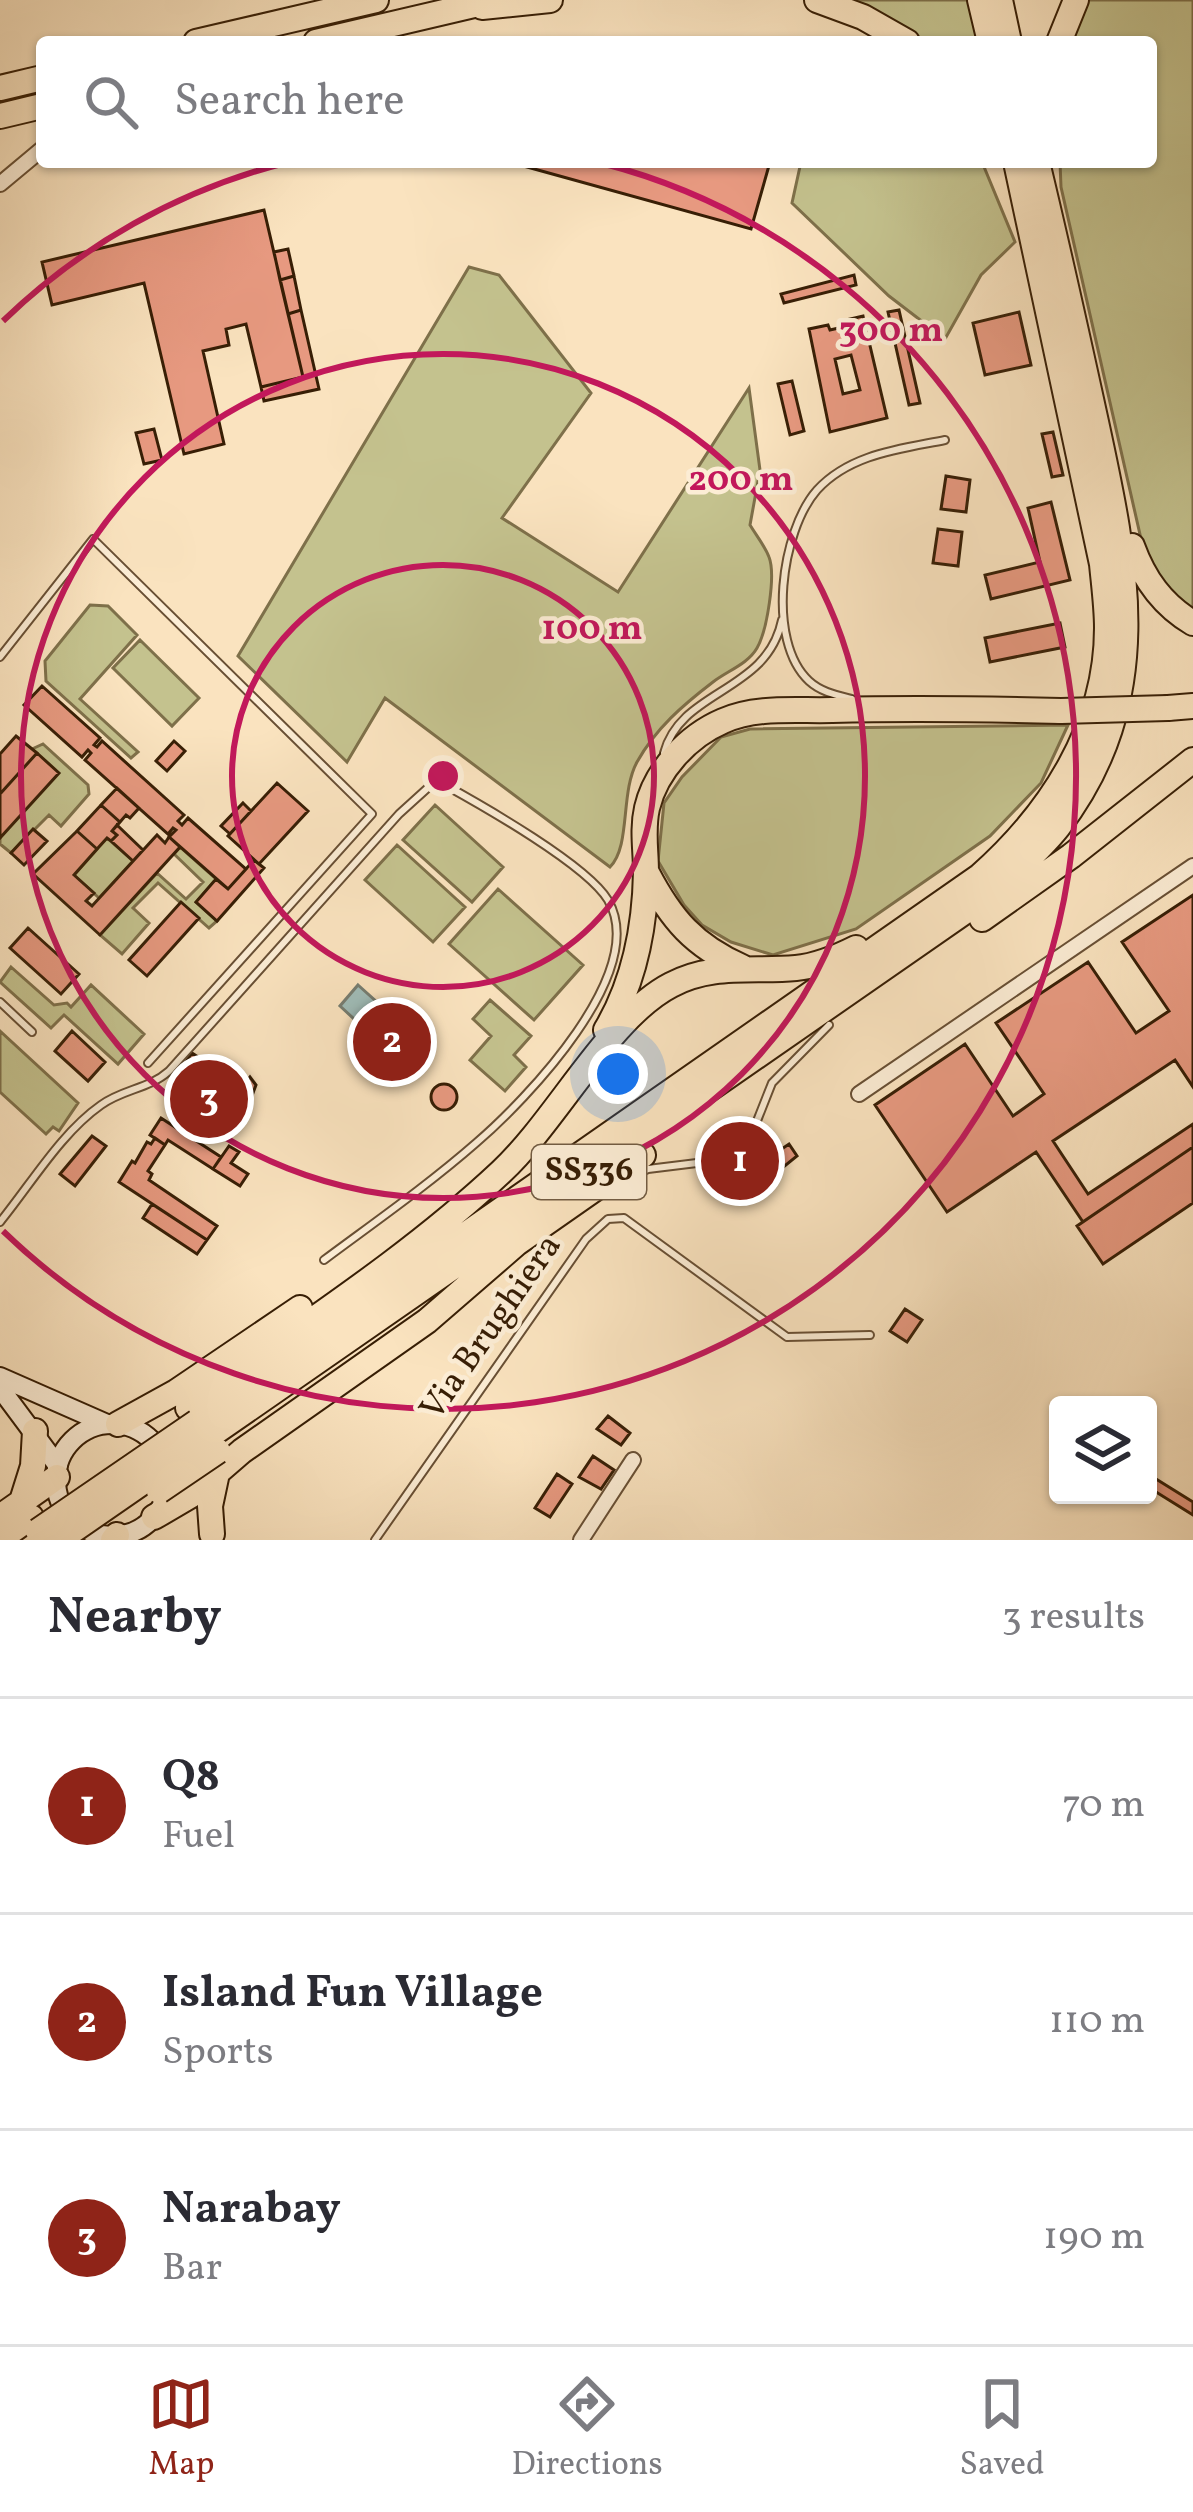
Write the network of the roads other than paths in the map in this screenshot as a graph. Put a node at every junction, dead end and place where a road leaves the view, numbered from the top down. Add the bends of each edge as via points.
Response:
1 (376, 0) edge
2 (495, 0) edge
3 (550, 0) edge
4 (818, 0) edge
5 (980, 0) edge
6 (1000, 0) edge
7 (1076, 0) edge
8 (455, 9) junction
9 (222, 36) edge
10 (341, 36) edge
11 (896, 36) edge
12 (989, 36) edge
13 (1009, 36) edge
14 (1061, 36) edge
15 (36, 79) edge
16 (0, 88) edge
17 (36, 107) edge
18 (0, 116) edge
19 (36, 154) edge
20 (1001, 168) edge
21 (1017, 168) edge
22 (1038, 168) edge
23 (1049, 168) edge
24 (0, 184) edge
25 (1055, 240) junction
26 (1052, 326) junction
27 (945, 440) dead end
28 (1112, 494) junction
29 (784, 611) junction
30 (1193, 623) edge
31 (0, 656) edge
32 (937, 707) junction
33 (1181, 707) edge
34 (1193, 760) edge
35 (656, 784) junction
36 (1193, 866) edge
37 (646, 871) junction
38 (923, 915) junction
39 (742, 967) junction
40 (0, 1002) edge
41 (829, 1025) junction
42 (32, 1032) dead end
43 (148, 1064) dead end
44 (859, 1094) dead end
45 (566, 1100) junction
46 (501, 1172) junction
47 (566, 1209) junction
48 (0, 1222) edge
49 (324, 1260) dead end
50 (870, 1336) dead end
51 (0, 1377) edge
52 (0, 1388) edge
53 (112, 1424) junction
54 (35, 1431) junction
55 (206, 1438) junction
56 (162, 1454) junction
57 (633, 1460) dead end
58 (57, 1472) junction
59 (190, 1496) junction
60 (0, 1516) edge
61 (36, 1526) edge
62 (154, 1528) edge
63 (120, 1536) edge
64 (214, 1537) edge
65 (0, 1539) edge
66 (88, 1540) edge
67 (375, 1540) edge
68 (581, 1540) edge

1 - 9 highway
2 - 8 highway
3 - 8 highway
4 - 11 highway
5 - 12 highway
6 - 13 highway
7 - 14 highway
8 - 10 highway
15 - 16 highway
17 - 18 highway
19 - 24 street
20 - 26 highway
21 - 26 highway
22 - 25 highway
23 - 25 highway
25 - 28 highway
26 - 38 highway via 1102,563 1107,631 1100,682 1078,751 1041,814 980,876
27 - 29 lane via 862,459 818,489 789,539
28 - 30 highway via 1140,568
28 - 55 highway, SS336 via 1128,629 1120,688 1088,779 1058,826 993,892
29 - 32 lane via 795,664 826,693
29 - 35 lane via 766,660 705,702 667,744
31 - 43 lane via 93,539 372,814
32 - 33 highway, bridge
32 - 35 highway via 756,711 700,734
34 - 41 highway
35 - 37 highway via 643,839
36 - 44 street
37 - 39 highway via 685,933
37 - 45 highway via 630,981
38 - 39 highway via 836,958 801,968
38 - 55 highway, SS336
39 - 45 highway via 675,982 649,998
40 - 42 lane
41 - 47 highway
41 - 47 lane via 772,1083 752,1131 705,1162 648,1169
45 - 46 highway
46 - 53 highway via 176,1392
46 - 55 highway
47 - 55 highway
48 - 49 lane via 86,1117 169,1071 398,814 431,785 445,785 594,882 615,915 611,963 568,1044 493,1127
50 - 67 lane, Via Brughiera via 787,1337 624,1218 608,1219
51 - 53 main road
52 - 54 main road
53 - 56 main road via 144,1433
53 - 58 main road via 76,1437
54 - 58 main road
54 - 61 highway
55 - 59 highway
55 - 61 highway, SS336, bridge
55 - 64 highway
55 - 66 highway, bridge
56 - 59 main road
56 - 62 main road via 168,1487
57 - 68 street
58 - 61 highway
58 - 63 main road via 69,1515 90,1531
59 - 62 highway
59 - 64 main road
60 - 61 highway
61 - 65 highway
62 - 63 main road

